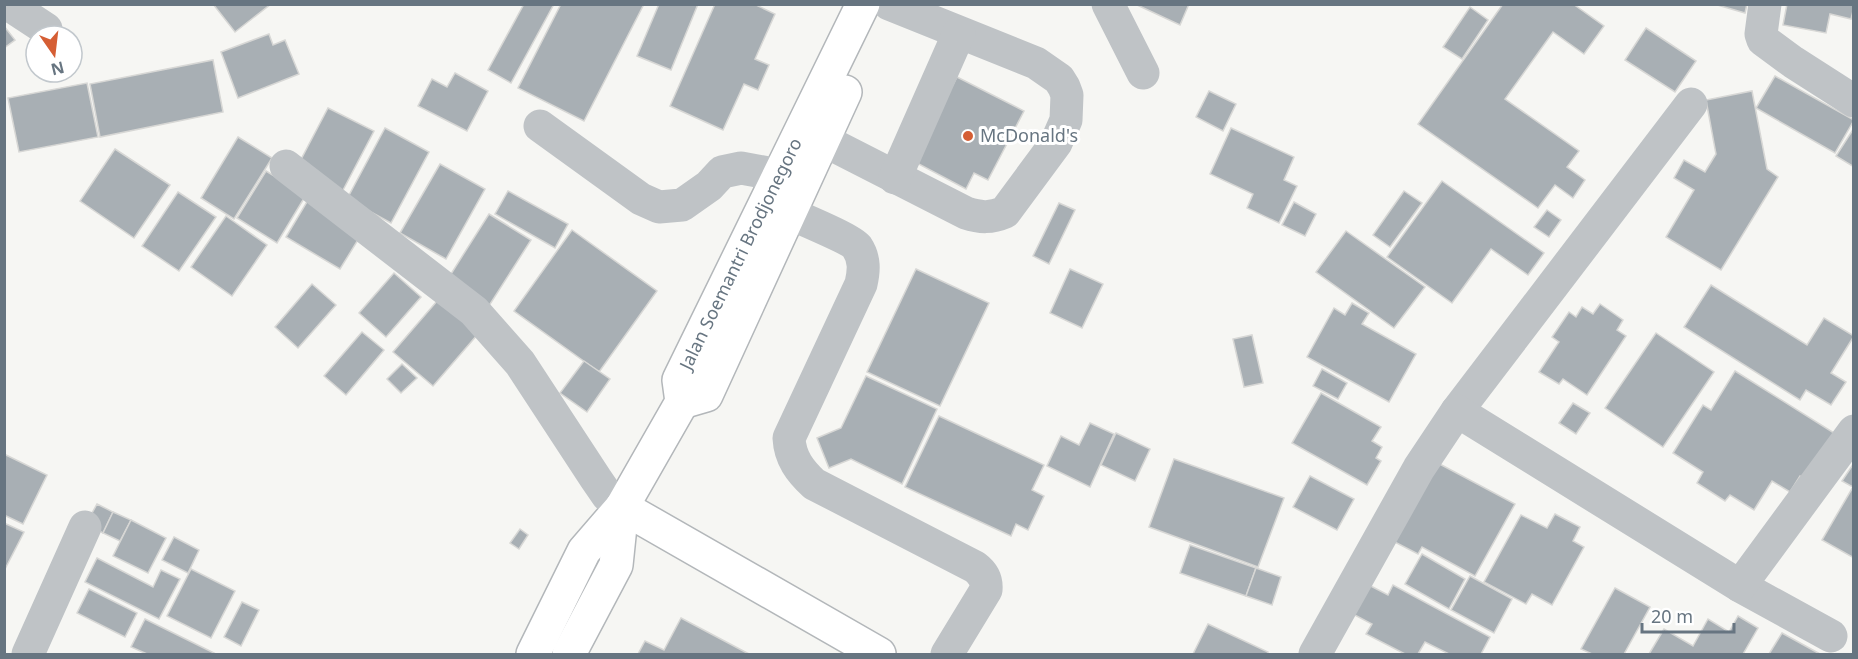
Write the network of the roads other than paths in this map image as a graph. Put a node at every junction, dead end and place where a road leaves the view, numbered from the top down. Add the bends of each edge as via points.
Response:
1 (8, 4) edge
2 (863, 4) edge
3 (887, 4) edge
4 (1108, 4) edge
5 (1765, 4) edge
6 (38, 24) edge
7 (959, 33) junction
8 (1143, 73) dead end
9 (1854, 101) edge
10 (1691, 104) dead end
11 (540, 126) dead end
12 (823, 140) junction
13 (286, 166) dead end
14 (778, 175) junction
15 (895, 178) junction
16 (789, 213) junction
17 (694, 398) junction
18 (1457, 411) junction
19 (1854, 431) edge
20 (622, 507) junction
21 (85, 526) dead end
22 (1740, 586) junction
23 (1831, 636) dead end
24 (28, 654) edge
25 (533, 654) edge
26 (569, 654) edge
27 (879, 654) edge
28 (947, 654) edge
29 (1315, 654) edge

1 - 6 street
2 - 14 main road, Jalan Soemantri Brodjonegoro
3 - 7 street
3 - 12 main road, Jalan Soemantri Brodjonegoro
4 - 8 street
5 - 9 street via 1763,40
7 - 15 street
7 - 15 street via 1036,63 1059,79 1066,95 1066,120 1056,143 1005,212 993,217 966,213
10 - 18 street
11 - 14 street via 641,199 659,207 682,205 722,172 741,168
12 - 15 street
12 - 16 main road, Jalan Soemantri Brodjonegoro
13 - 20 street via 474,311 520,363 607,495
14 - 17 main road, Jalan Soemantri Brodjonegoro via 680,380
16 - 17 main road, Jalan Soemantri Brodjonegoro
16 - 28 street via 856,245 864,271 789,438 789,447 801,472 814,484 981,571 986,591
17 - 20 main road, Jalan Soemantri Brodjonegoro
18 - 22 street
18 - 29 street via 1419,468
19 - 22 street
20 - 25 main road, Jalan Soemantri Brodjonegoro via 584,551
20 - 26 main road via 616,565
20 - 27 main road
21 - 24 street
22 - 23 street

